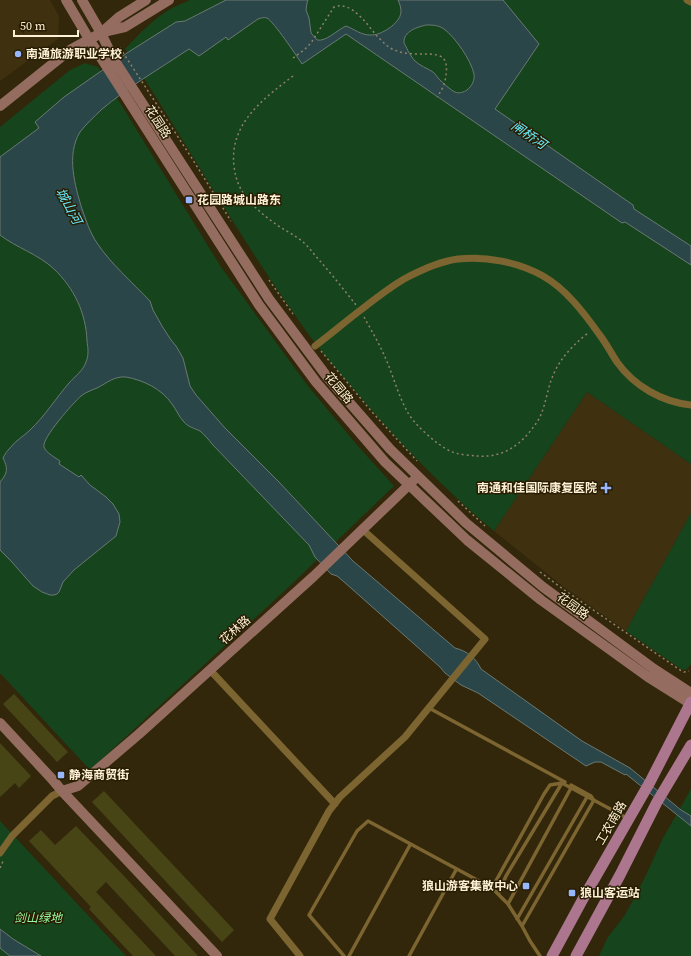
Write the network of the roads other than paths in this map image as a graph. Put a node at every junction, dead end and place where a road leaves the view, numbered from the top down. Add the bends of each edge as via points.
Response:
1 (66, 0) edge
2 (82, 0) edge
3 (146, 0) edge
4 (169, 0) edge
5 (687, 0) edge
6 (691, 2) edge
7 (101, 33) junction
8 (89, 39) junction
9 (109, 61) junction
10 (129, 91) junction
11 (0, 106) edge
12 (317, 348) road end
13 (691, 405) edge
14 (418, 477) junction
15 (409, 485) junction
16 (362, 530) junction
17 (210, 670) junction
18 (691, 701) edge
19 (429, 708) junction
20 (0, 723) edge
21 (691, 745) edge
22 (562, 782) junction
23 (571, 788) junction
24 (62, 790) junction
25 (587, 796) junction
26 (594, 800) junction
27 (335, 804) junction
28 (629, 820) junction
29 (410, 844) junction
30 (0, 853) edge
31 (456, 870) junction
32 (492, 888) junction
33 (498, 894) junction
34 (508, 904) junction
35 (517, 919) junction
36 (522, 926) junction
37 (217, 956) edge
38 (300, 956) edge
39 (344, 956) edge
40 (349, 956) edge
41 (409, 956) edge
42 (540, 956) edge
43 (552, 956) edge
44 (576, 956) edge

1 - 8 main road, 花园路
2 - 7 main road, 花园路
3 - 7 main road via 119,17
4 - 7 main road via 125,28
5 - 6 street
7 - 8 main road
7 - 9 main road, 花园路
8 - 9 main road, 花园路
8 - 11 main road via 70,50
9 - 10 main road, 花园路
10 - 14 main road, 花园路 via 269,299 328,378
10 - 15 main road, 花园路 via 259,305 316,382 384,462
12 - 13 street via 360,311 416,273 457,259 507,262 543,276 571,299 617,362 636,383 662,397
14 - 15 main road, 花林路
14 - 18 main road, 花园路 via 466,523 543,587 654,669
15 - 16 main road, 花林路
15 - 18 main road, 花园路 via 466,540 541,600 648,677
16 - 17 main road, 花林路
16 - 19 street via 485,639
17 - 24 main road, 花林路 via 78,786
17 - 27 street
18 - 28 main road, 工农南路
19 - 26 lane via 591,796
19 - 27 street via 405,737
20 - 24 main road
21 - 44 main road via 657,802
22 - 23 lane
22 - 32 lane via 550,785 544,794
22 - 33 lane
23 - 25 lane
23 - 34 lane
24 - 30 street via 52,796 12,836
24 - 37 main road
25 - 26 lane
25 - 35 lane
26 - 28 lane
26 - 36 lane
27 - 38 street via 270,919
28 - 43 main road, 工农南路
29 - 31 lane
29 - 39 lane via 368,821 357,830 309,915
29 - 40 lane
31 - 32 lane
31 - 41 lane
32 - 33 lane
33 - 34 lane
34 - 35 lane
35 - 36 lane
36 - 42 lane

